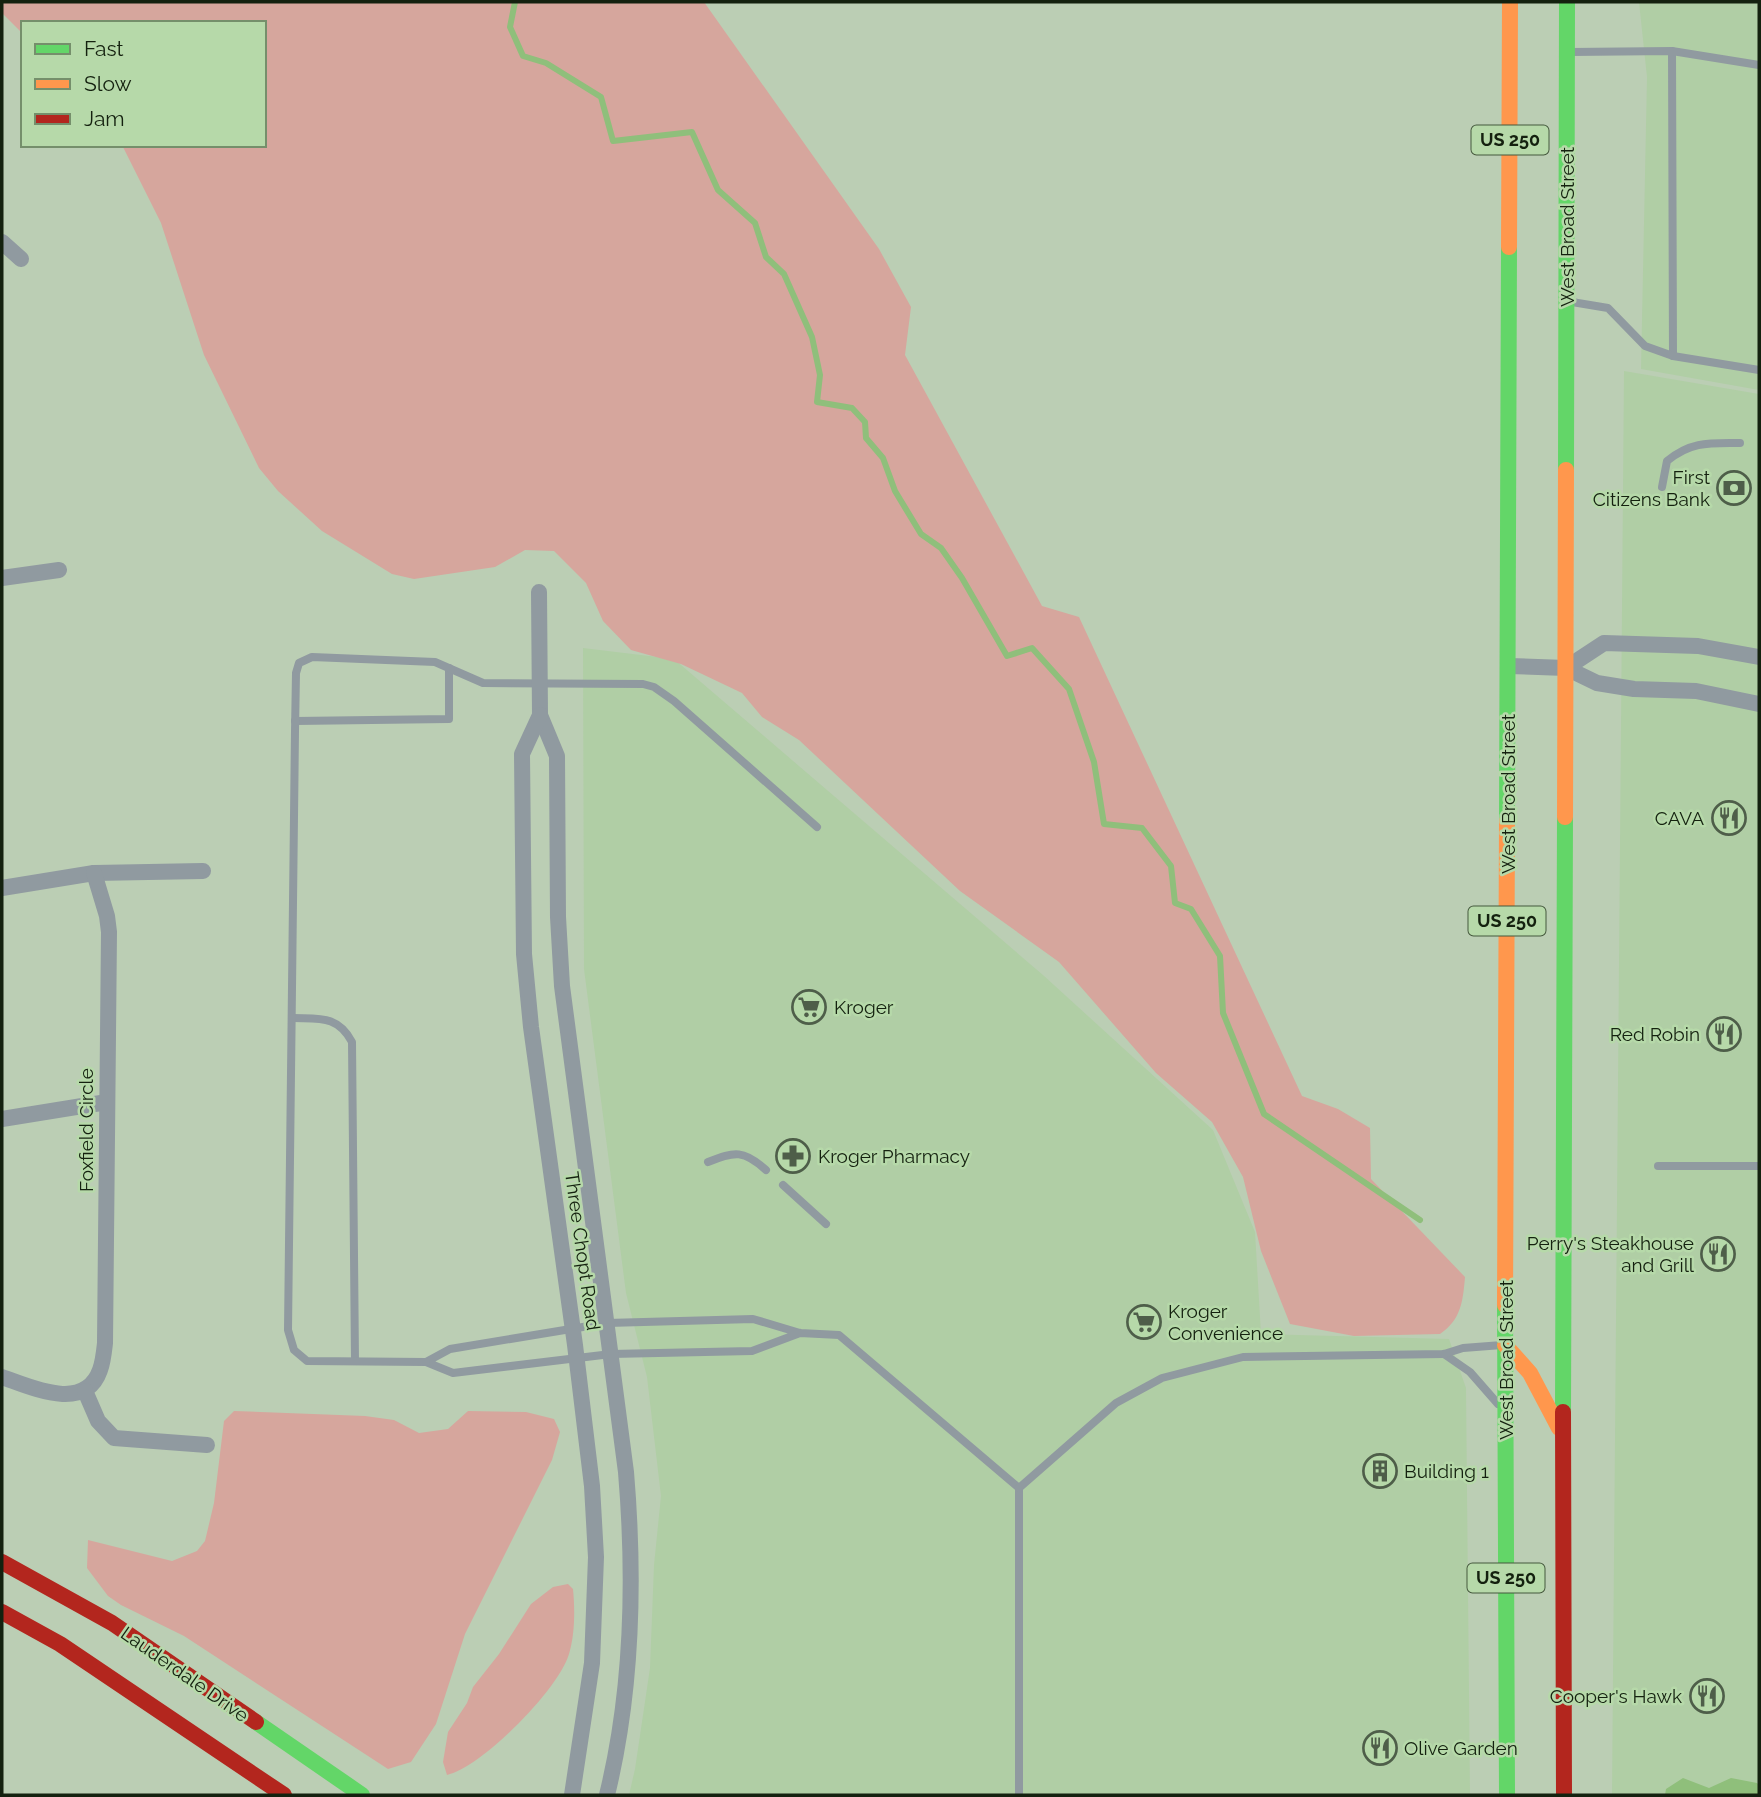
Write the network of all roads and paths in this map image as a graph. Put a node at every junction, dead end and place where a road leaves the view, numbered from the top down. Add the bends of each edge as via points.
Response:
1 (1510, 2) edge
2 (1567, 2) edge
3 (1672, 51) junction
4 (1567, 52) junction
5 (1759, 65) edge
6 (2, 242) edge
7 (21, 259) dead end
8 (1567, 302) junction
9 (1673, 356) junction
10 (1759, 370) edge
11 (1740, 443) dead end
12 (1662, 486) dead end
13 (59, 570) dead end
14 (2, 578) edge
15 (539, 592) dead end
16 (1759, 657) edge
17 (1508, 666) junction
18 (449, 667) junction
19 (1566, 667) junction
20 (540, 683) junction
21 (1759, 704) edge
22 (540, 715) junction
23 (295, 721) junction
24 (817, 827) dead end
25 (203, 871) dead end
26 (93, 873) junction
27 (2, 888) edge
28 (293, 1018) junction
29 (107, 1102) junction
30 (2, 1119) edge
31 (708, 1162) dead end
32 (1658, 1166) dead end
33 (1759, 1166) edge
34 (766, 1170) dead end
35 (782, 1185) dead end
36 (826, 1224) dead end
37 (607, 1323) junction
38 (573, 1328) junction
39 (800, 1333) junction
40 (1505, 1345) junction
41 (611, 1354) junction
42 (1444, 1354) junction
43 (577, 1358) junction
44 (355, 1361) junction
45 (426, 1362) junction
46 (2, 1377) edge
47 (85, 1391) junction
48 (1505, 1413) junction
49 (1563, 1436) junction
50 (207, 1445) dead end
51 (1019, 1488) junction
52 (2, 1562) edge
53 (2, 1612) edge
54 (1507, 1773) junction
55 (284, 1795) edge
56 (362, 1795) edge
57 (572, 1795) edge
58 (607, 1795) edge
59 (1019, 1795) edge
60 (1497, 1795) edge
61 (1507, 1795) edge
62 (1564, 1795) edge

1 - 17 main road, West Broad Street / US 250
2 - 4 main road, West Broad Street / US 250
3 - 4 lane
3 - 5 lane
3 - 9 lane
4 - 8 main road, West Broad Street / US 250
6 - 7 street
8 - 9 lane via 1608,308 1645,346
8 - 19 main road, West Broad Street / US 250
9 - 10 lane
11 - 12 lane via 1703,443 1679,451 1667,461
13 - 14 street
15 - 20 street, Three Chopt Road
16 - 19 street via 1698,646 1604,643
17 - 19 street
17 - 40 main road, West Broad Street / US 250
18 - 20 lane via 483,683
18 - 23 lane via 449,719
18 - 23 lane via 435,662 312,657 299,663 296,673
19 - 21 street via 1597,683 1696,691
19 - 49 main road, West Broad Street / US 250
20 - 22 street, Three Chopt Road
20 - 24 lane via 654,687
22 - 37 street, Three Chopt Road via 557,756 562,986
22 - 38 street, Three Chopt Road via 522,754 524,954
23 - 28 lane
25 - 26 street
26 - 27 street
26 - 29 street, Foxfield Circle via 109,932
28 - 44 lane via 330,1020 345,1030 352,1042
28 - 44 lane via 288,1330 294,1350 307,1361
29 - 30 street
29 - 47 street, Foxfield Circle via 106,1343 100,1371
31 - 34 lane via 742,1154
32 - 33 lane
35 - 36 lane
37 - 38 lane
37 - 39 lane via 753,1319
37 - 41 street, Three Chopt Road
38 - 43 street, Three Chopt Road
38 - 45 lane via 450,1349
39 - 41 lane via 752,1351
39 - 51 lane via 839,1335
40 - 42 lane
40 - 48 main road, West Broad Street / US 250
40 - 49 main road via 1532,1374
41 - 43 lane
41 - 58 street, Three Chopt Road via 626,1472 632,1581 626,1686
42 - 48 lane via 1470,1372
42 - 51 lane via 1243,1357 1162,1378 1116,1403
43 - 45 lane via 453,1373
43 - 57 street, Three Chopt Road via 592,1486 596,1580 591,1675
44 - 45 lane
46 - 47 street via 65,1395
47 - 50 street via 98,1421 114,1438
48 - 54 main road, West Broad Street / US 250
49 - 62 main road, West Broad Street / US 250
51 - 59 lane
52 - 56 main road, Lauderdale Drive via 112,1623
53 - 55 main road via 130,1689
54 - 60 main road
54 - 61 main road, West Broad Street / US 250

